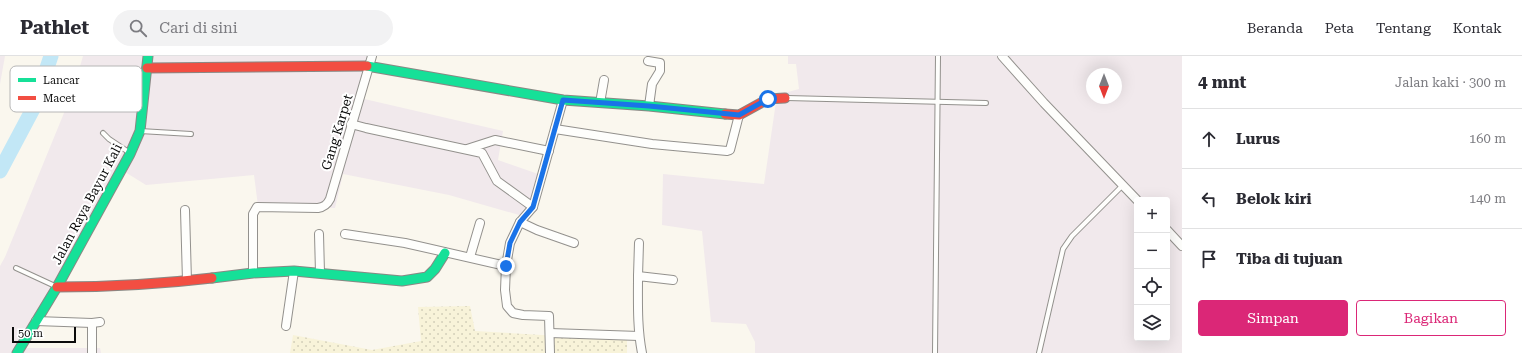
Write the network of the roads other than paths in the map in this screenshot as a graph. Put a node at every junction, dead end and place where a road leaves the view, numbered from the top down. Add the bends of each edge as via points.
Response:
1 (148, 56) edge
2 (372, 56) edge
3 (938, 56) edge
4 (1002, 56) edge
5 (648, 61) dead end
6 (369, 66) junction
7 (147, 68) junction
8 (604, 80) dead end
9 (785, 98) joint
10 (563, 100) junction
11 (937, 102) junction
12 (600, 103) junction
13 (986, 103) dead end
14 (649, 106) junction
15 (739, 115) junction
16 (351, 124) junction
17 (555, 129) junction
18 (140, 131) junction
19 (102, 132) dead end
20 (191, 134) dead end
21 (465, 149) junction
22 (549, 151) junction
23 (130, 154) junction
24 (1122, 186) junction
25 (1134, 197) edge
26 (533, 207) junction
27 (184, 210) dead end
28 (520, 222) junction
29 (480, 223) dead end
30 (1170, 233) edge
31 (319, 234) dead end
32 (345, 234) dead end
33 (574, 243) dead end
34 (639, 243) dead end
35 (1182, 246) edge
36 (445, 253) junction
37 (470, 257) junction
38 (506, 266) junction
39 (16, 268) dead end
40 (294, 271) junction
41 (320, 272) junction
42 (253, 273) junction
43 (638, 276) junction
44 (673, 280) dead end
45 (186, 281) junction
46 (57, 288) junction
47 (36, 321) junction
48 (286, 326) dead end
49 (550, 326) junction
50 (639, 336) junction
51 (17, 353) edge
52 (92, 353) edge
53 (550, 353) edge
54 (642, 353) edge
55 (935, 353) edge
56 (1039, 353) edge

1 - 7 street, Jalan Raya Bayur Kali
2 - 6 street, Gang Karpet
3 - 11 lane
4 - 24 street
5 - 14 street via 660,63 660,71 652,84
6 - 7 street
6 - 10 street
6 - 16 street, Gang Karpet
7 - 18 street, Jalan Raya Bayur Kali
8 - 12 street
9 - 11 lane
9 - 15 street via 768,99
10 - 12 street
10 - 17 street
11 - 13 lane
11 - 55 lane
12 - 14 street
14 - 15 street
15 - 17 street via 728,151 652,144
16 - 21 street
16 - 42 street, Gang Karpet via 330,199 323,208 257,206 253,214
17 - 22 street
18 - 20 lane
18 - 23 street, Jalan Raya Bayur Kali
19 - 23 lane
21 - 22 street via 495,140
21 - 26 street via 482,153 497,181
22 - 26 street
23 - 46 street, Jalan Raya Bayur Kali
24 - 25 street
24 - 56 lane via 1072,236 1063,249
26 - 28 street
27 - 45 street
28 - 33 street
28 - 38 street via 510,243
29 - 37 street
30 - 35 street
31 - 41 street
32 - 36 street via 405,243
34 - 43 street
36 - 37 street
36 - 41 street via 427,277 402,281
37 - 38 street
38 - 49 street via 507,306 513,313 549,316
39 - 46 lane
40 - 41 street
40 - 42 street
40 - 48 street
42 - 45 street
43 - 44 street
43 - 50 street
45 - 46 street
46 - 47 street, Jalan Raya Bayur Kali
47 - 51 street, Jalan Raya Bayur Kali
47 - 52 street via 96,322
49 - 50 street
49 - 53 street
50 - 54 street

